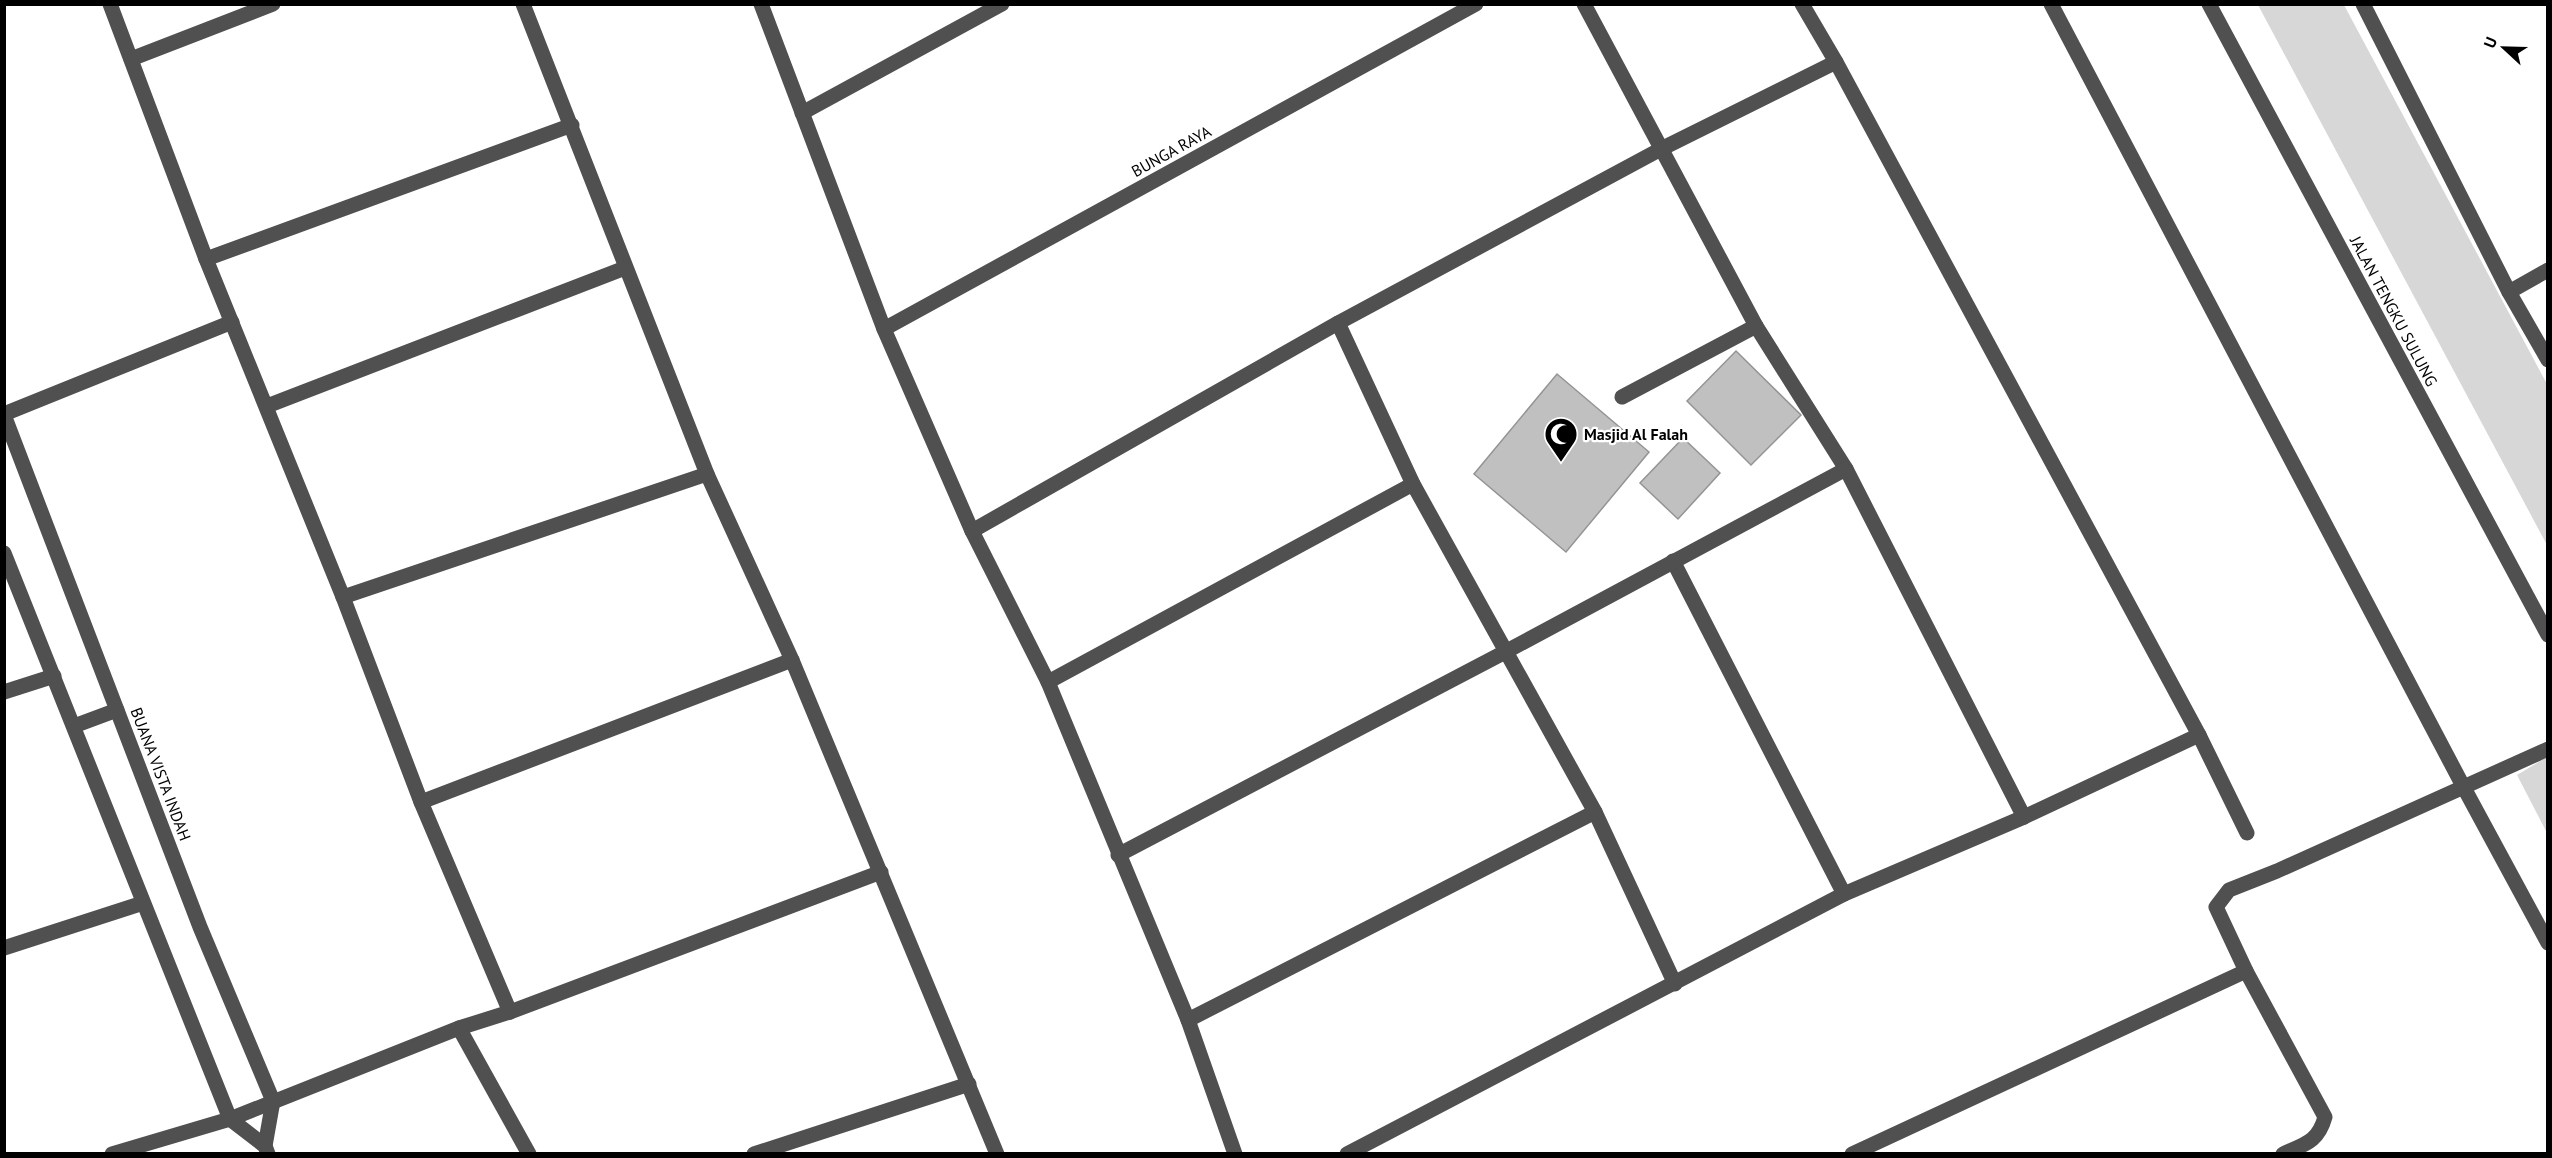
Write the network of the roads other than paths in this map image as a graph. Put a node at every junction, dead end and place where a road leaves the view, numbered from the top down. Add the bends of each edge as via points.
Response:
1 (110, 4) edge
2 (273, 4) edge
3 (523, 4) edge
4 (761, 4) edge
5 (1002, 4) edge
6 (1476, 4) edge
7 (1584, 4) edge
8 (1802, 4) edge
9 (2051, 4) edge
10 (2209, 4) edge
11 (2363, 4) edge
12 (132, 59) junction
13 (1836, 62) junction
14 (802, 113) junction
15 (572, 125) junction
16 (1661, 149) junction
17 (206, 259) junction
18 (625, 268) junction
19 (2547, 270) edge
20 (2509, 291) junction
21 (232, 322) junction
22 (1338, 323) junction
23 (1756, 326) junction
24 (884, 329) junction
25 (2547, 360) edge
26 (1622, 397) dead end
27 (267, 406) junction
28 (4, 415) edge
29 (1846, 469) junction
30 (708, 474) junction
31 (1413, 484) junction
32 (972, 531) junction
33 (4, 553) edge
34 (1673, 561) junction
35 (343, 597) junction
36 (2547, 635) edge
37 (1507, 651) junction
38 (792, 660) junction
39 (54, 676) junction
40 (1048, 682) junction
41 (4, 692) edge
42 (117, 710) junction
43 (74, 726) junction
44 (2199, 735) junction
45 (2547, 749) edge
46 (2463, 786) junction
47 (421, 802) junction
48 (1595, 812) junction
49 (2024, 817) junction
50 (2247, 833) dead end
51 (1118, 855) junction
52 (881, 872) junction
53 (1844, 894) junction
54 (143, 903) junction
55 (2547, 943) edge
56 (4, 948) edge
57 (2246, 971) junction
58 (1675, 984) junction
59 (510, 1012) junction
60 (1188, 1020) junction
61 (459, 1028) junction
62 (969, 1084) junction
63 (273, 1101) junction
64 (230, 1119) junction
65 (267, 1150) edge
66 (112, 1154) edge
67 (529, 1154) edge
68 (754, 1154) edge
69 (997, 1154) edge
70 (1235, 1154) edge
71 (1347, 1154) edge
72 (1852, 1154) edge
73 (2283, 1154) edge

1 - 12 street
2 - 12 street
3 - 15 street
4 - 14 street
5 - 14 street
6 - 24 street, BUNGA RAYA
7 - 16 street
8 - 13 street
9 - 46 street
10 - 36 street, JALAN TENGKU SULUNG
11 - 20 street
12 - 17 street
13 - 16 street
13 - 44 street
14 - 24 street
15 - 17 street
15 - 18 street
16 - 22 street
16 - 23 street
17 - 21 street
18 - 27 street
18 - 30 street
19 - 20 street
20 - 25 street
21 - 27 street
21 - 28 street
22 - 31 street
22 - 32 street
23 - 26 street
23 - 29 street
24 - 32 street
27 - 35 street
28 - 42 street, BUANA VISTA INDAH
29 - 34 street
29 - 49 street
30 - 35 street
30 - 38 street
31 - 37 street
31 - 40 street
32 - 40 street
33 - 39 street
34 - 37 street
34 - 53 street
35 - 47 street
37 - 48 street
37 - 51 street
38 - 47 street
38 - 52 street
39 - 41 street
39 - 43 street
40 - 51 street
42 - 43 street
42 - 63 street, BUANA VISTA INDAH via 200,927
43 - 54 street
44 - 49 street
44 - 50 street
45 - 46 street
46 - 55 street
46 - 57 street via 2229,890 2216,907
47 - 59 street
48 - 58 street
48 - 60 street
49 - 53 street
51 - 60 street
52 - 59 street
52 - 62 street
53 - 58 street
54 - 56 street
54 - 64 street
57 - 72 street
57 - 73 street via 2325,1117 2313,1140
58 - 71 street
59 - 61 street
60 - 70 street
61 - 63 street
61 - 67 street
62 - 68 street
62 - 69 street
63 - 64 street
63 - 65 street
64 - 65 street
64 - 66 street

